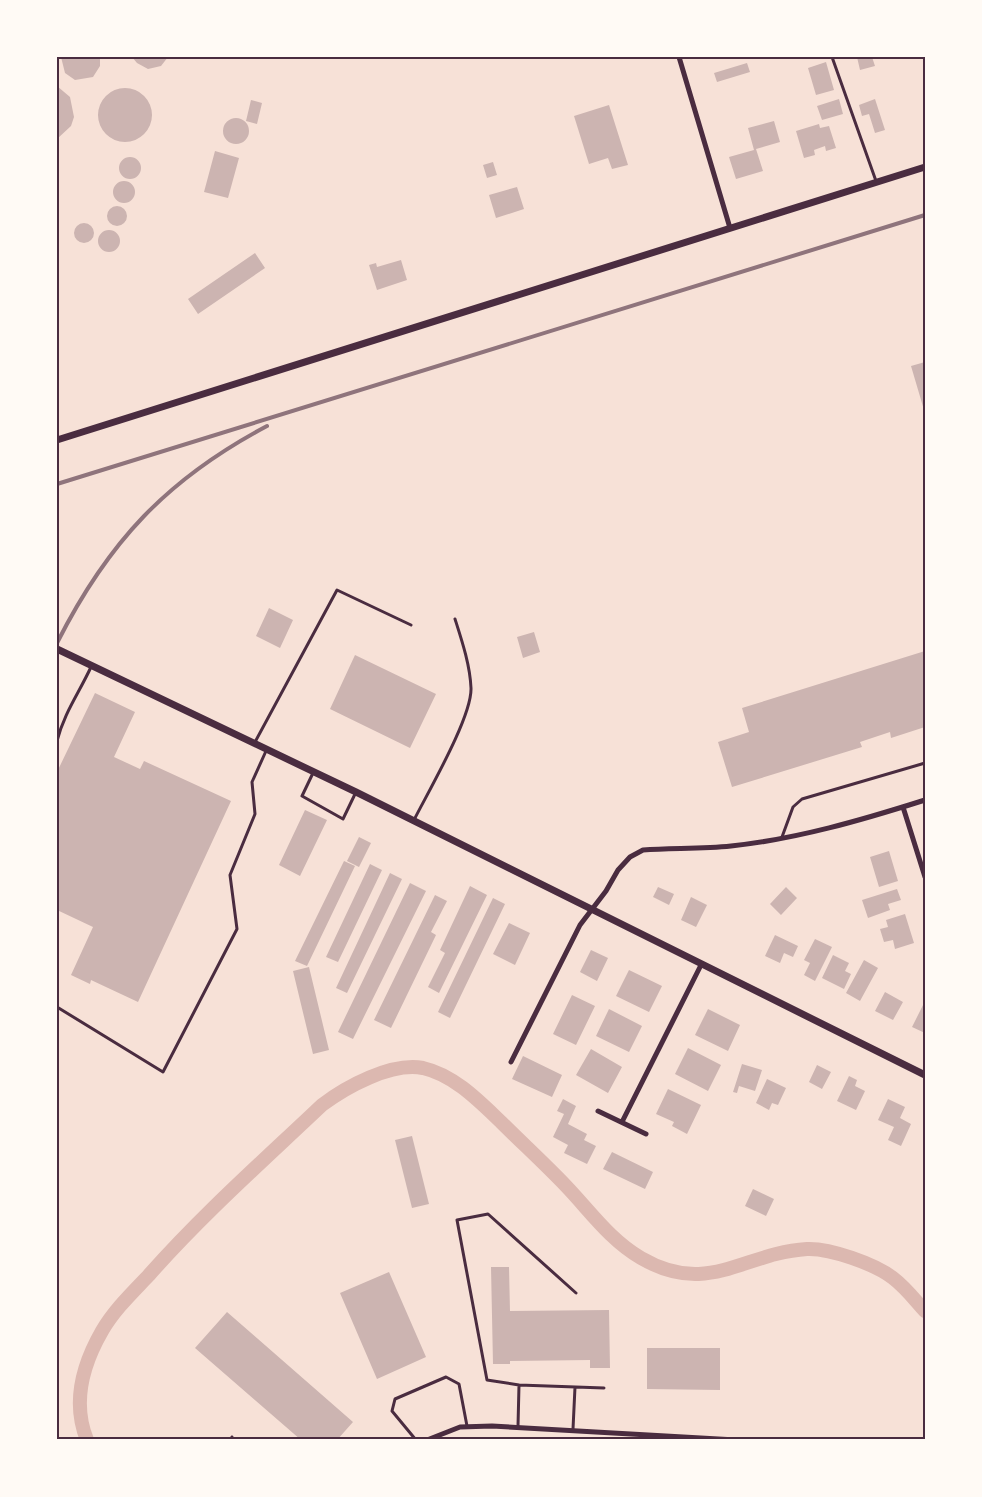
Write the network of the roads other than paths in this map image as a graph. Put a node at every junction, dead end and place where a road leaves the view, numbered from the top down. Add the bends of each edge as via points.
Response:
1 (679, 57) edge
2 (832, 57) edge
3 (925, 167) edge
4 (877, 182) junction
5 (730, 228) junction
6 (57, 440) edge
7 (455, 619) dead end
8 (411, 625) dead end
9 (57, 649) edge
10 (92, 665) junction
11 (57, 741) edge
12 (254, 744) junction
13 (267, 750) junction
14 (925, 763) edge
15 (313, 772) junction
16 (356, 792) junction
17 (925, 800) edge
18 (903, 807) junction
19 (413, 822) junction
20 (782, 838) junction
21 (925, 877) edge
22 (592, 909) junction
23 (700, 965) junction
24 (57, 1007) edge
25 (511, 1062) dead end
26 (925, 1075) edge
27 (598, 1111) dead end
28 (622, 1122) junction
29 (646, 1134) dead end
30 (576, 1293) dead end
31 (519, 1385) junction
32 (575, 1387) junction
33 (604, 1388) dead end
34 (467, 1426) junction
35 (518, 1426) junction
36 (573, 1429) junction
37 (416, 1440) edge
38 (427, 1440) edge
39 (736, 1440) edge

1 - 5 street
2 - 4 lane
3 - 4 street
4 - 5 street
5 - 6 street
7 - 19 lane via 471,690 463,717
8 - 12 lane via 337,590
9 - 10 street
10 - 11 lane via 71,702
10 - 12 street
12 - 13 street
13 - 15 street
13 - 24 lane via 252,782 255,814 230,875 237,929 163,1072
14 - 20 lane via 802,799 793,807
15 - 16 street
15 - 16 lane via 302,796 344,819
16 - 19 street
17 - 18 street
18 - 20 street via 841,826
18 - 21 street
19 - 22 street
20 - 22 street via 731,846 643,850 630,856
22 - 23 street
22 - 25 street via 580,925
23 - 26 street
23 - 28 street
27 - 28 street
28 - 29 street
30 - 31 lane via 488,1214 457,1220 487,1380
31 - 32 lane
31 - 35 lane
32 - 33 lane
32 - 36 lane
34 - 35 street
34 - 37 lane via 459,1384 446,1377 394,1399 392,1411
34 - 38 street
35 - 36 street
36 - 39 street

